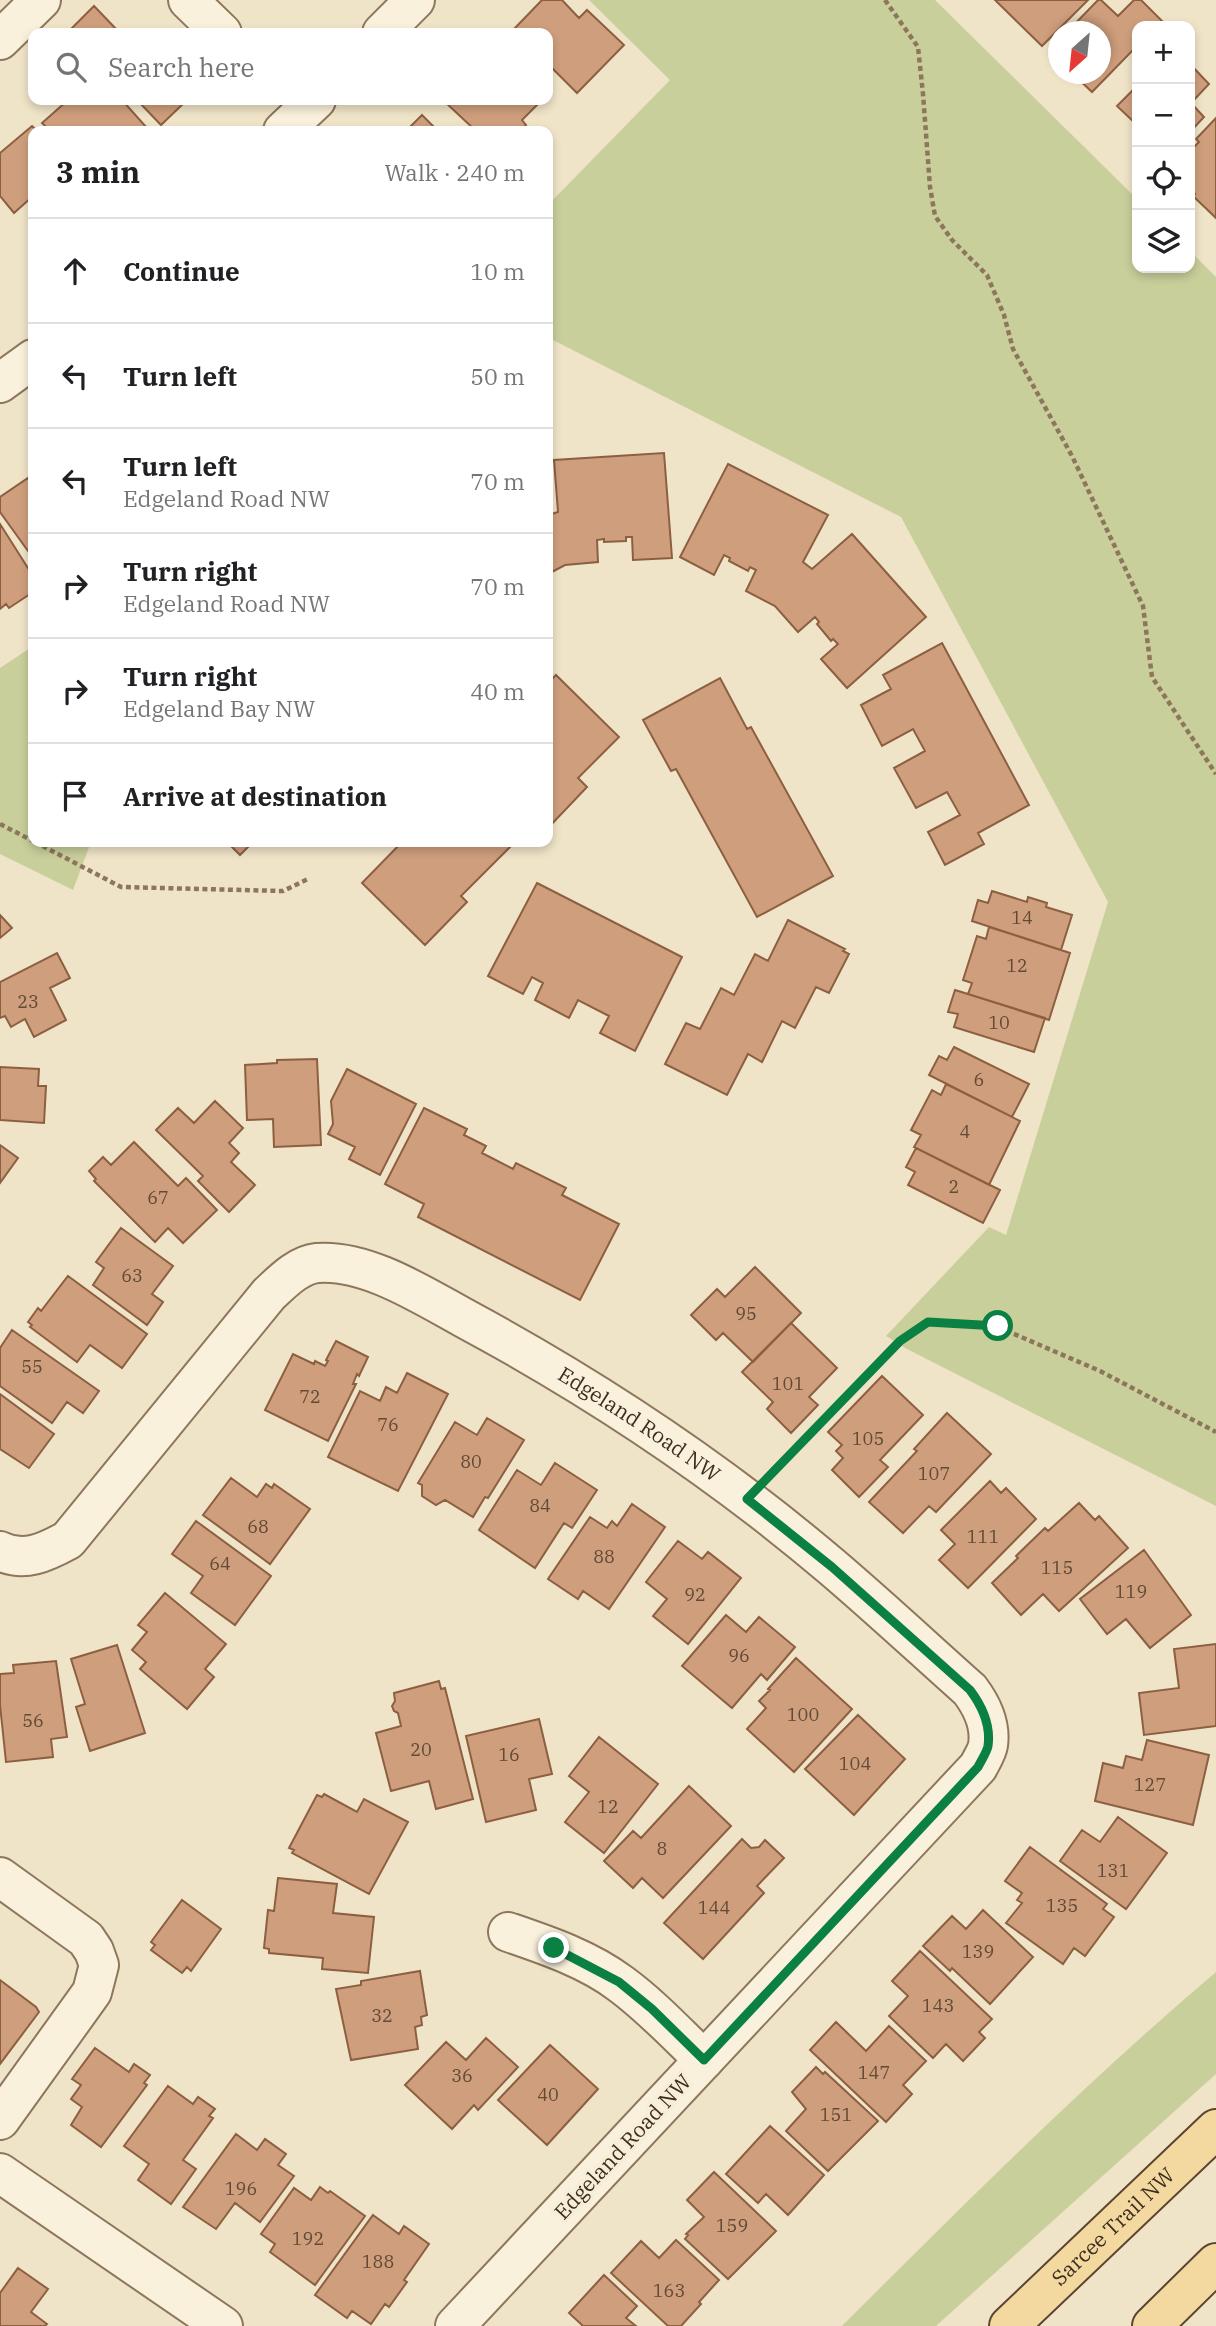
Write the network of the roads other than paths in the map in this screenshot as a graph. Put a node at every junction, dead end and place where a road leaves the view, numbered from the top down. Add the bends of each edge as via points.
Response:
1 (41, 0) edge
2 (188, 0) edge
3 (415, 0) edge
4 (217, 28) edge
5 (387, 28) edge
6 (0, 40) edge
7 (28, 363) edge
8 (0, 383) edge
9 (0, 1551) edge
10 (0, 1877) edge
11 (508, 1932) dead end
12 (704, 2060) junction
13 (0, 2120) edge
14 (1216, 2129) edge
15 (0, 2174) edge
16 (1216, 2263) edge
17 (223, 2326) edge
18 (455, 2326) edge
19 (1009, 2326) edge
20 (1152, 2326) edge

1 - 6 street
2 - 4 street
3 - 5 street
7 - 8 street
9 - 12 street, Edgeland Road NW via 27,1557 68,1540 269,1294 290,1275 314,1263 346,1264 419,1293 570,1378 747,1499 832,1567 970,1690 987,1722 988,1746 978,1767
10 - 13 street via 86,1939 99,1965 92,1992
11 - 12 street via 554,1948 619,1982
12 - 18 street, Edgeland Road NW
14 - 19 main road, Sarcee Trail NW
15 - 17 street
16 - 20 main road

